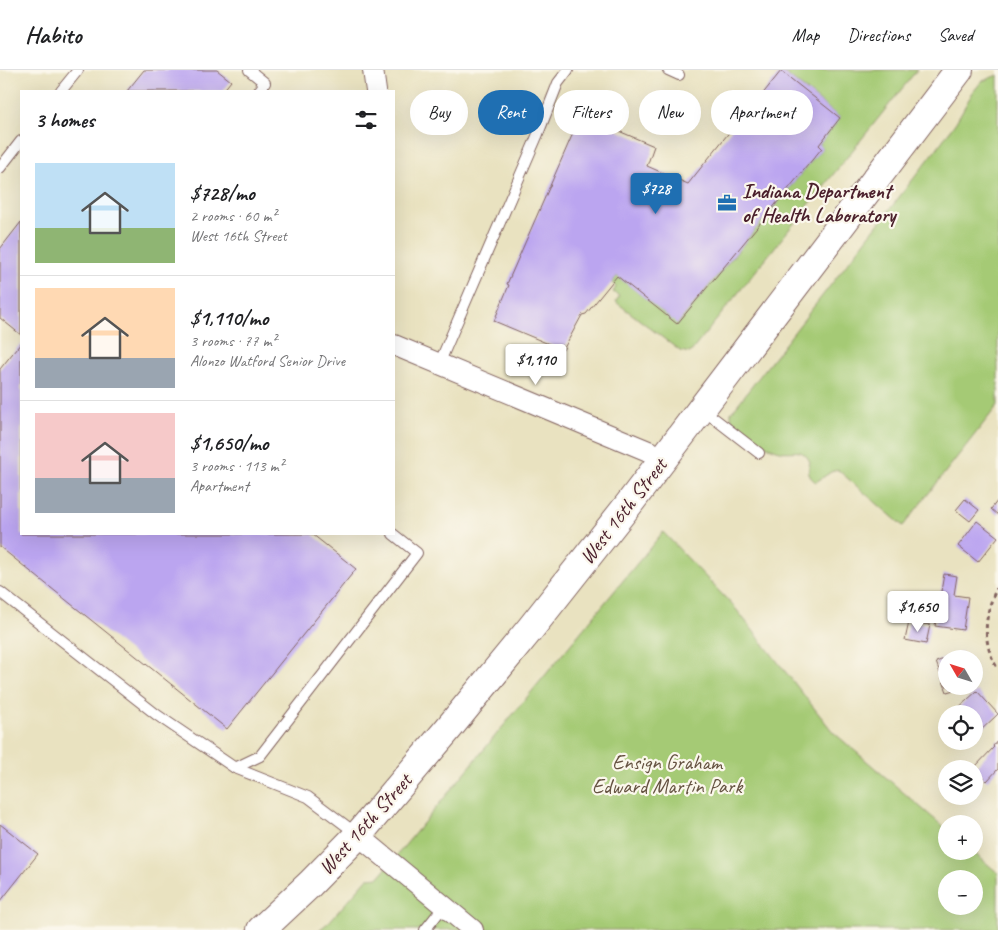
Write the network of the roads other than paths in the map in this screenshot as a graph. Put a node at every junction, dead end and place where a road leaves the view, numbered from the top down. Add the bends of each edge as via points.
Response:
1 (78, 70) edge
2 (250, 70) edge
3 (373, 70) edge
4 (568, 70) edge
5 (668, 70) edge
6 (959, 70) edge
7 (679, 74) dead end
8 (62, 90) edge
9 (260, 90) edge
10 (376, 90) edge
11 (20, 143) edge
12 (0, 168) edge
13 (395, 345) edge
14 (439, 364) junction
15 (702, 409) junction
16 (759, 453) dead end
17 (665, 458) junction
18 (394, 535) edge
19 (0, 592) edge
20 (235, 768) junction
21 (358, 835) junction
22 (444, 906) junction
23 (260, 930) edge
24 (425, 930) edge
25 (473, 930) edge

1 - 8 lane
2 - 9 lane via 265,83
3 - 10 street
4 - 14 lane via 558,83
5 - 7 lane
6 - 15 main road, West 16th Street
11 - 12 lane
13 - 14 street
14 - 17 street
15 - 16 lane
15 - 17 main road, West 16th Street
17 - 21 main road, West 16th Street via 531,628
18 - 20 lane via 417,552 260,756
19 - 20 lane via 157,715
20 - 21 lane via 308,797
21 - 22 street
21 - 23 main road, West 16th Street
22 - 24 lane
22 - 25 street

